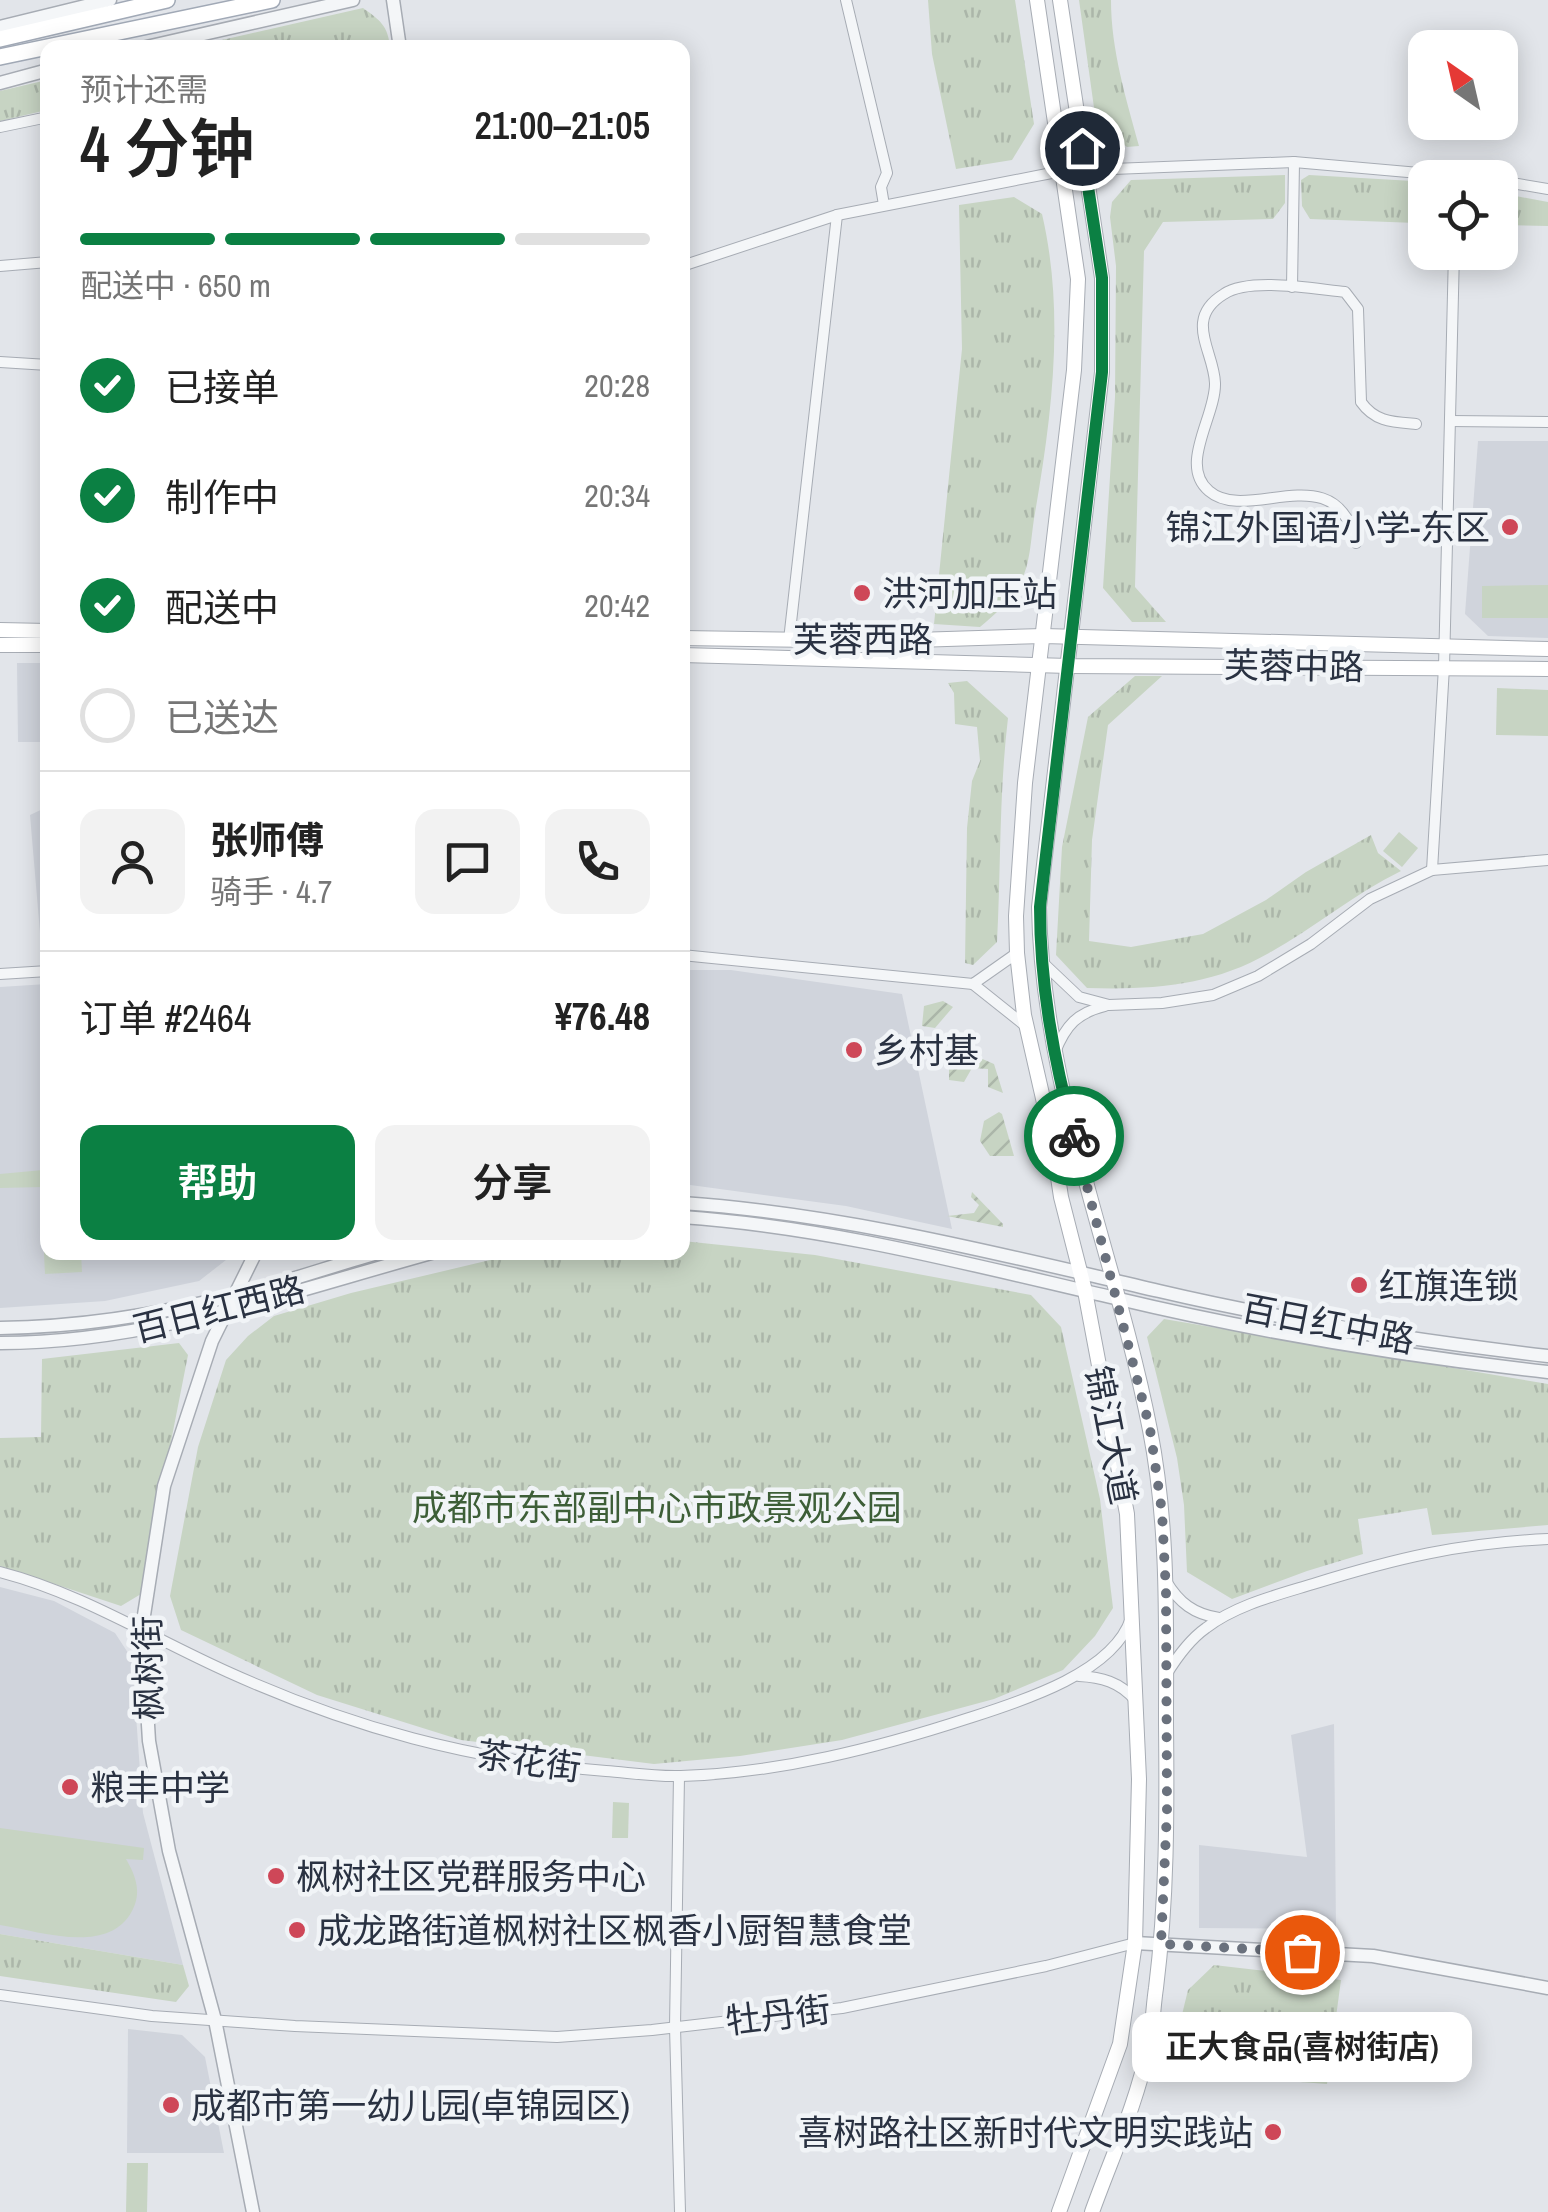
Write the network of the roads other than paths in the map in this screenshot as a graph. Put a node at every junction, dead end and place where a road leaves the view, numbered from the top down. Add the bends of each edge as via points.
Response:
1 (110, 0) edge
2 (167, 0) edge
3 (270, 0) edge
4 (353, 0) edge
5 (393, 0) edge
6 (846, 0) edge
7 (1037, 0) edge
8 (1060, 0) edge
9 (0, 27) edge
10 (0, 39) edge
11 (81, 40) edge
12 (177, 40) edge
13 (399, 40) edge
14 (40, 49) edge
15 (0, 57) edge
16 (40, 72) edge
17 (0, 83) edge
18 (40, 119) edge
19 (0, 127) edge
20 (1294, 162) junction
21 (1086, 168) junction
22 (1062, 171) junction
23 (1408, 172) edge
24 (1518, 184) edge
25 (1548, 189) edge
26 (884, 204) junction
27 (837, 215) junction
28 (40, 263) edge
29 (690, 263) edge
30 (0, 266) edge
31 (1454, 270) edge
32 (1292, 287) junction
33 (0, 362) edge
34 (40, 364) edge
35 (1450, 421) junction
36 (1548, 422) edge
37 (1416, 424) dead end
38 (1356, 543) dead end
39 (0, 630) edge
40 (40, 631) edge
41 (1043, 636) junction
42 (1072, 636) junction
43 (690, 638) edge
44 (789, 640) junction
45 (0, 644) edge
46 (40, 645) edge
47 (1444, 646) junction
48 (1548, 649) edge
49 (690, 654) edge
50 (1039, 664) junction
51 (1069, 666) junction
52 (1444, 667) junction
53 (1548, 669) edge
54 (1548, 860) edge
55 (1432, 870) junction
56 (1017, 954) junction
57 (690, 956) edge
58 (1040, 960) junction
59 (40, 971) edge
60 (0, 974) edge
61 (973, 984) junction
62 (1110, 1005) junction
63 (1027, 1028) junction
64 (1054, 1052) junction
65 (690, 1204) edge
66 (690, 1218) edge
67 (252, 1260) edge
68 (354, 1260) edge
69 (407, 1260) edge
70 (1080, 1272) junction
71 (1110, 1278) junction
72 (1085, 1290) junction
73 (233, 1296) junction
74 (1116, 1299) junction
75 (224, 1310) junction
76 (0, 1328) edge
77 (0, 1343) edge
78 (1548, 1356) edge
79 (1548, 1372) edge
80 (1548, 1539) edge
81 (0, 1572) edge
82 (1166, 1581) junction
83 (1132, 1607) junction
84 (1220, 1618) junction
85 (142, 1628) junction
86 (1166, 1675) junction
87 (1078, 1676) junction
88 (1137, 1706) junction
89 (680, 1776) junction
90 (1136, 1942) junction
91 (1161, 1944) junction
92 (1548, 1988) edge
93 (0, 1995) edge
94 (215, 2020) junction
95 (675, 2027) junction
96 (253, 2212) edge
97 (680, 2212) edge
98 (1059, 2212) edge
99 (1092, 2212) edge

1 - 9 street
2 - 10 main road
3 - 11 main road
4 - 12 street
5 - 13 street
6 - 26 street via 887,172
7 - 22 main road, 锦江大道
8 - 21 main road, 锦江大道
14 - 15 main road
16 - 17 street
18 - 19 street
20 - 21 street
20 - 23 street
20 - 32 street
21 - 22 street
21 - 42 main road, 锦江大道 via 1102,278 1102,372
22 - 26 street
22 - 41 main road, 锦江大道 via 1078,297
24 - 25 street
26 - 27 street
27 - 29 street
27 - 44 street
28 - 30 street
31 - 35 street
32 - 37 street via 1345,292 1353,299 1362,402 1384,421
32 - 38 street via 1236,288 1205,317 1202,331 1215,384 1197,470 1206,490 1225,499 1318,496 1345,514
33 - 34 street
35 - 36 street
35 - 47 street
39 - 40 main road
41 - 42 main road, 芙蓉中路
41 - 44 main road, 芙蓉西路
41 - 50 main road, 锦江大道
42 - 47 main road, 芙蓉中路
42 - 51 main road, 锦江大道
43 - 44 main road, 芙蓉西路
45 - 46 main road
47 - 48 main road, 芙蓉中路
47 - 52 street
49 - 50 main road, 芙蓉西路
50 - 51 main road, 芙蓉中路
50 - 56 main road, 锦江大道
51 - 52 main road, 芙蓉中路
51 - 58 main road, 锦江大道 via 1040,907
52 - 53 main road, 芙蓉中路
52 - 55 street
54 - 55 street
55 - 62 street via 1370,900 1258,976 1213,995
56 - 61 street
56 - 63 main road, 锦江大道
57 - 61 street
58 - 62 street via 1078,997
58 - 64 main road, 锦江大道
59 - 60 street
61 - 63 street
62 - 64 street via 1073,1019
63 - 70 main road, 锦江大道
64 - 71 main road, 锦江大道
65 - 70 street via 905,1235
66 - 72 street via 919,1252
67 - 73 street, 枫树街
68 - 73 street, 百日红西路
69 - 75 street, 百日红西路
70 - 71 street
70 - 72 main road, 锦江大道
71 - 74 main road, 锦江大道
71 - 78 street, 百日红中路 via 1419,1342
72 - 74 street
72 - 83 main road, 锦江大道 via 1127,1514
73 - 75 street, 枫树街
73 - 76 street, 百日红西路 via 96,1321
74 - 79 street, 百日红中路 via 1434,1360
74 - 82 main road, 锦江大道 via 1150,1429
75 - 77 street, 百日红西路 via 96,1338
75 - 85 street, 枫树街 via 164,1486
80 - 84 street via 1399,1557
81 - 85 street, 茶花街
82 - 84 street via 1190,1609
82 - 86 main road, 锦江大道
83 - 87 street, 茶花街 via 1120,1636
83 - 88 main road, 锦江大道
84 - 86 street via 1188,1644
85 - 89 street, 茶花街 via 227,1672 399,1737 516,1762
85 - 94 street, 枫树街 via 150,1741 169,1851
86 - 91 main road, 锦江大道
87 - 88 street via 1114,1683
87 - 89 street, 茶花街 via 898,1740 760,1770
88 - 90 main road, 锦江大道
89 - 95 street
90 - 91 street, 牡丹街
90 - 95 street, 牡丹街 via 842,2008
90 - 98 main road, 锦江大道 via 1120,2044
91 - 92 street, 牡丹街 via 1373,1956
91 - 99 main road, 锦江大道 via 1148,2048
93 - 94 street, 牡丹街
94 - 95 street, 牡丹街 via 556,2036
94 - 96 street, 枫树街
95 - 97 street

